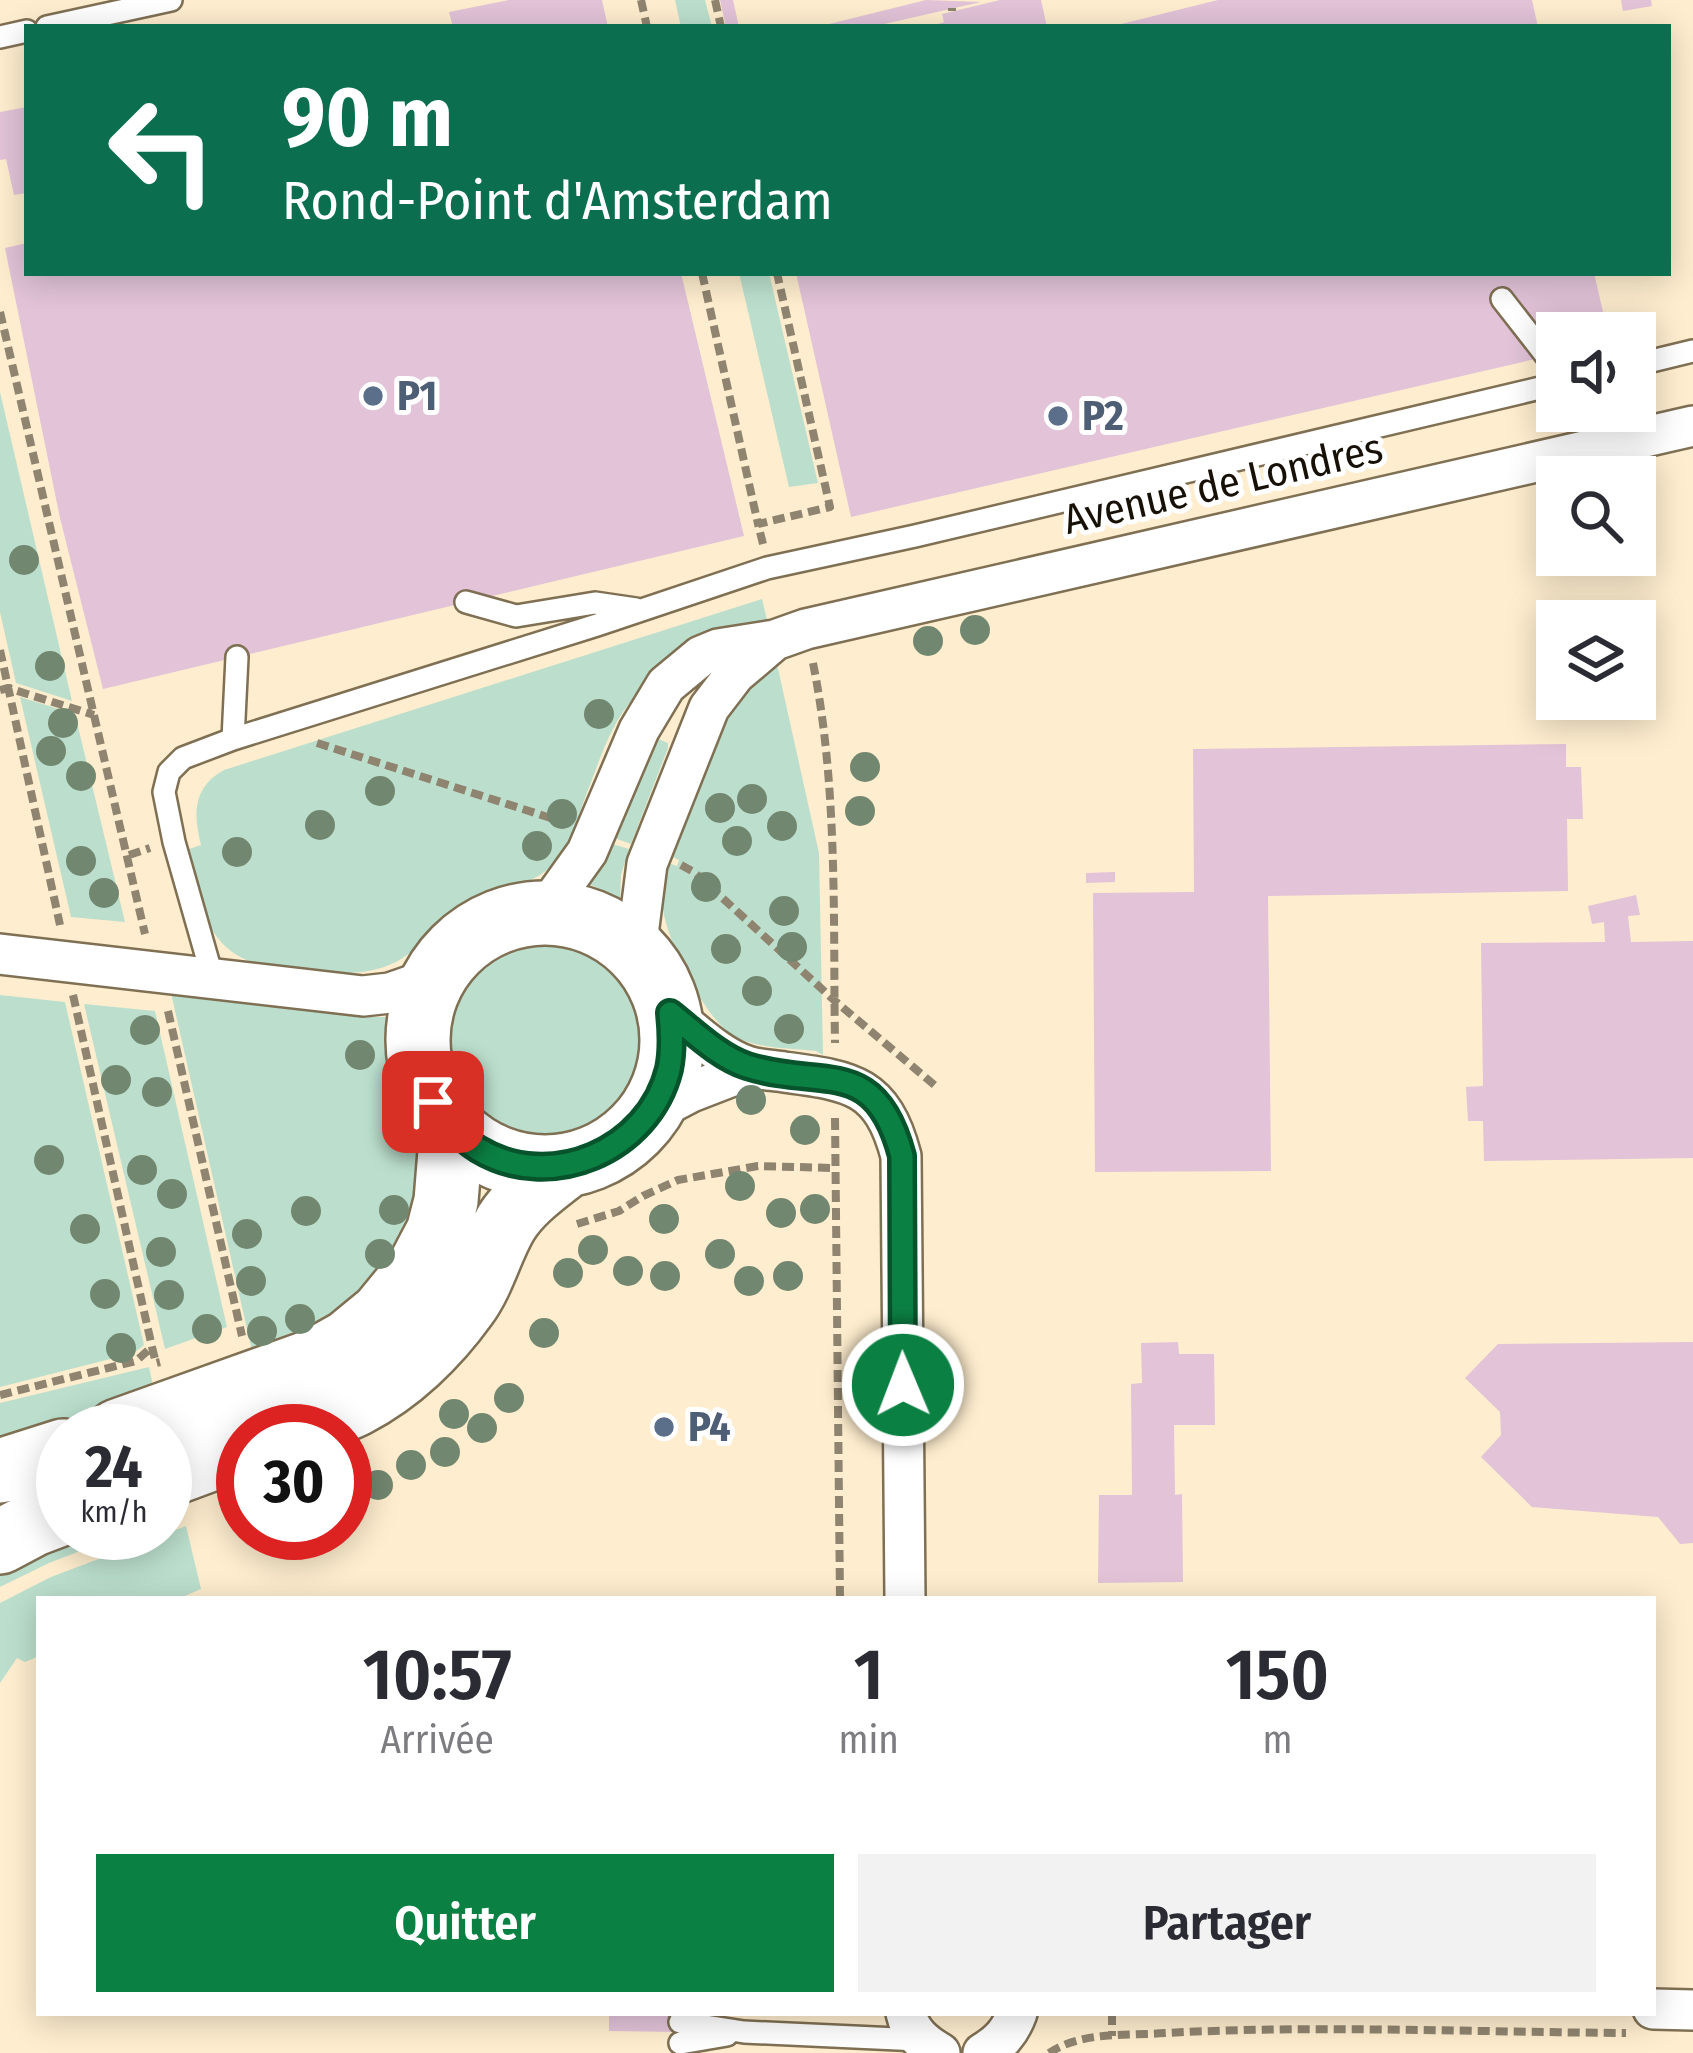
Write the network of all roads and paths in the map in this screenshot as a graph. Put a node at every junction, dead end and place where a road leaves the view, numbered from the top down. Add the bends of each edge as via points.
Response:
1 (171, 0) edge
2 (61, 24) edge
3 (703, 276) edge
4 (778, 276) edge
5 (1502, 299) dead end
6 (0, 317) edge
7 (1536, 343) edge
8 (1693, 351) edge
9 (1656, 360) edge
10 (1536, 389) edge
11 (1693, 426) edge
12 (758, 524) junction
13 (766, 568) junction
14 (466, 602) dead end
15 (642, 610) junction
16 (775, 640) junction
17 (0, 650) edge
18 (237, 657) dead end
19 (4, 689) edge
20 (95, 715) junction
21 (232, 740) junction
22 (313, 742) dead end
23 (574, 826) dead end
24 (678, 863) dead end
25 (544, 912) junction
26 (60, 926) dead end
27 (636, 950) junction
28 (4, 951) edge
29 (152, 972) junction
30 (433, 978) junction
31 (213, 979) junction
32 (73, 995) dead end
33 (670, 1013) junction
34 (753, 1068) junction
35 (938, 1088) dead end
36 (647, 1115) junction
37 (452, 1127) junction
38 (566, 1166) junction
39 (835, 1168) dead end
40 (569, 1228) dead end
41 (0, 1395) edge
42 (268, 1404) edge
43 (271, 1404) edge
44 (356, 1404) edge
45 (36, 1460) edge
46 (0, 1471) edge
47 (36, 1523) edge
48 (0, 1542) edge
49 (904, 1596) edge
50 (1693, 2010) edge
51 (1016, 2016) edge
52 (1112, 2016) edge
53 (1650, 2021) edge
54 (680, 2032) dead end
55 (922, 2035) edge
56 (1112, 2036) junction
57 (983, 2053) edge
58 (1049, 2053) edge

1 - 2 lane
3 - 12 path
4 - 12 path via 830,506
5 - 7 lane
6 - 20 path
8 - 9 lane
10 - 13 lane
11 - 16 street, Avenue de Londres
12 - 13 path
13 - 15 lane
14 - 15 lane via 516,616 595,603
15 - 21 lane
16 - 25 street, Avenue de Londres via 701,656 667,685 638,730 586,852
16 - 27 street, Avenue de Londres via 709,708 647,864
17 - 19 path
18 - 21 lane
19 - 20 path
19 - 26 path
20 - 29 path
21 - 31 lane via 183,758 164,792
22 - 23 path
24 - 35 path
25 - 27 main road via 578,916
25 - 30 main road via 479,931
27 - 33 main road
28 - 29 street
29 - 31 street
29 - 42 path
30 - 31 street via 363,996
30 - 37 main road via 417,1040 421,1072
32 - 41 path via 152,1347 136,1360
33 - 34 street
33 - 36 main road via 670,1067
34 - 36 street
34 - 49 street via 836,1078 866,1093 893,1125 902,1156
36 - 38 main road via 611,1148
37 - 38 main road via 504,1161
37 - 43 main road via 446,1201 429,1254 382,1314 314,1361
38 - 44 main road via 507,1223 466,1305 426,1352
39 - 40 path via 758,1166 678,1180
45 - 46 main road
47 - 48 main road
50 - 53 street
51 - 57 street
52 - 56 path
53 - 56 path
54 - 55 lane
56 - 58 path

